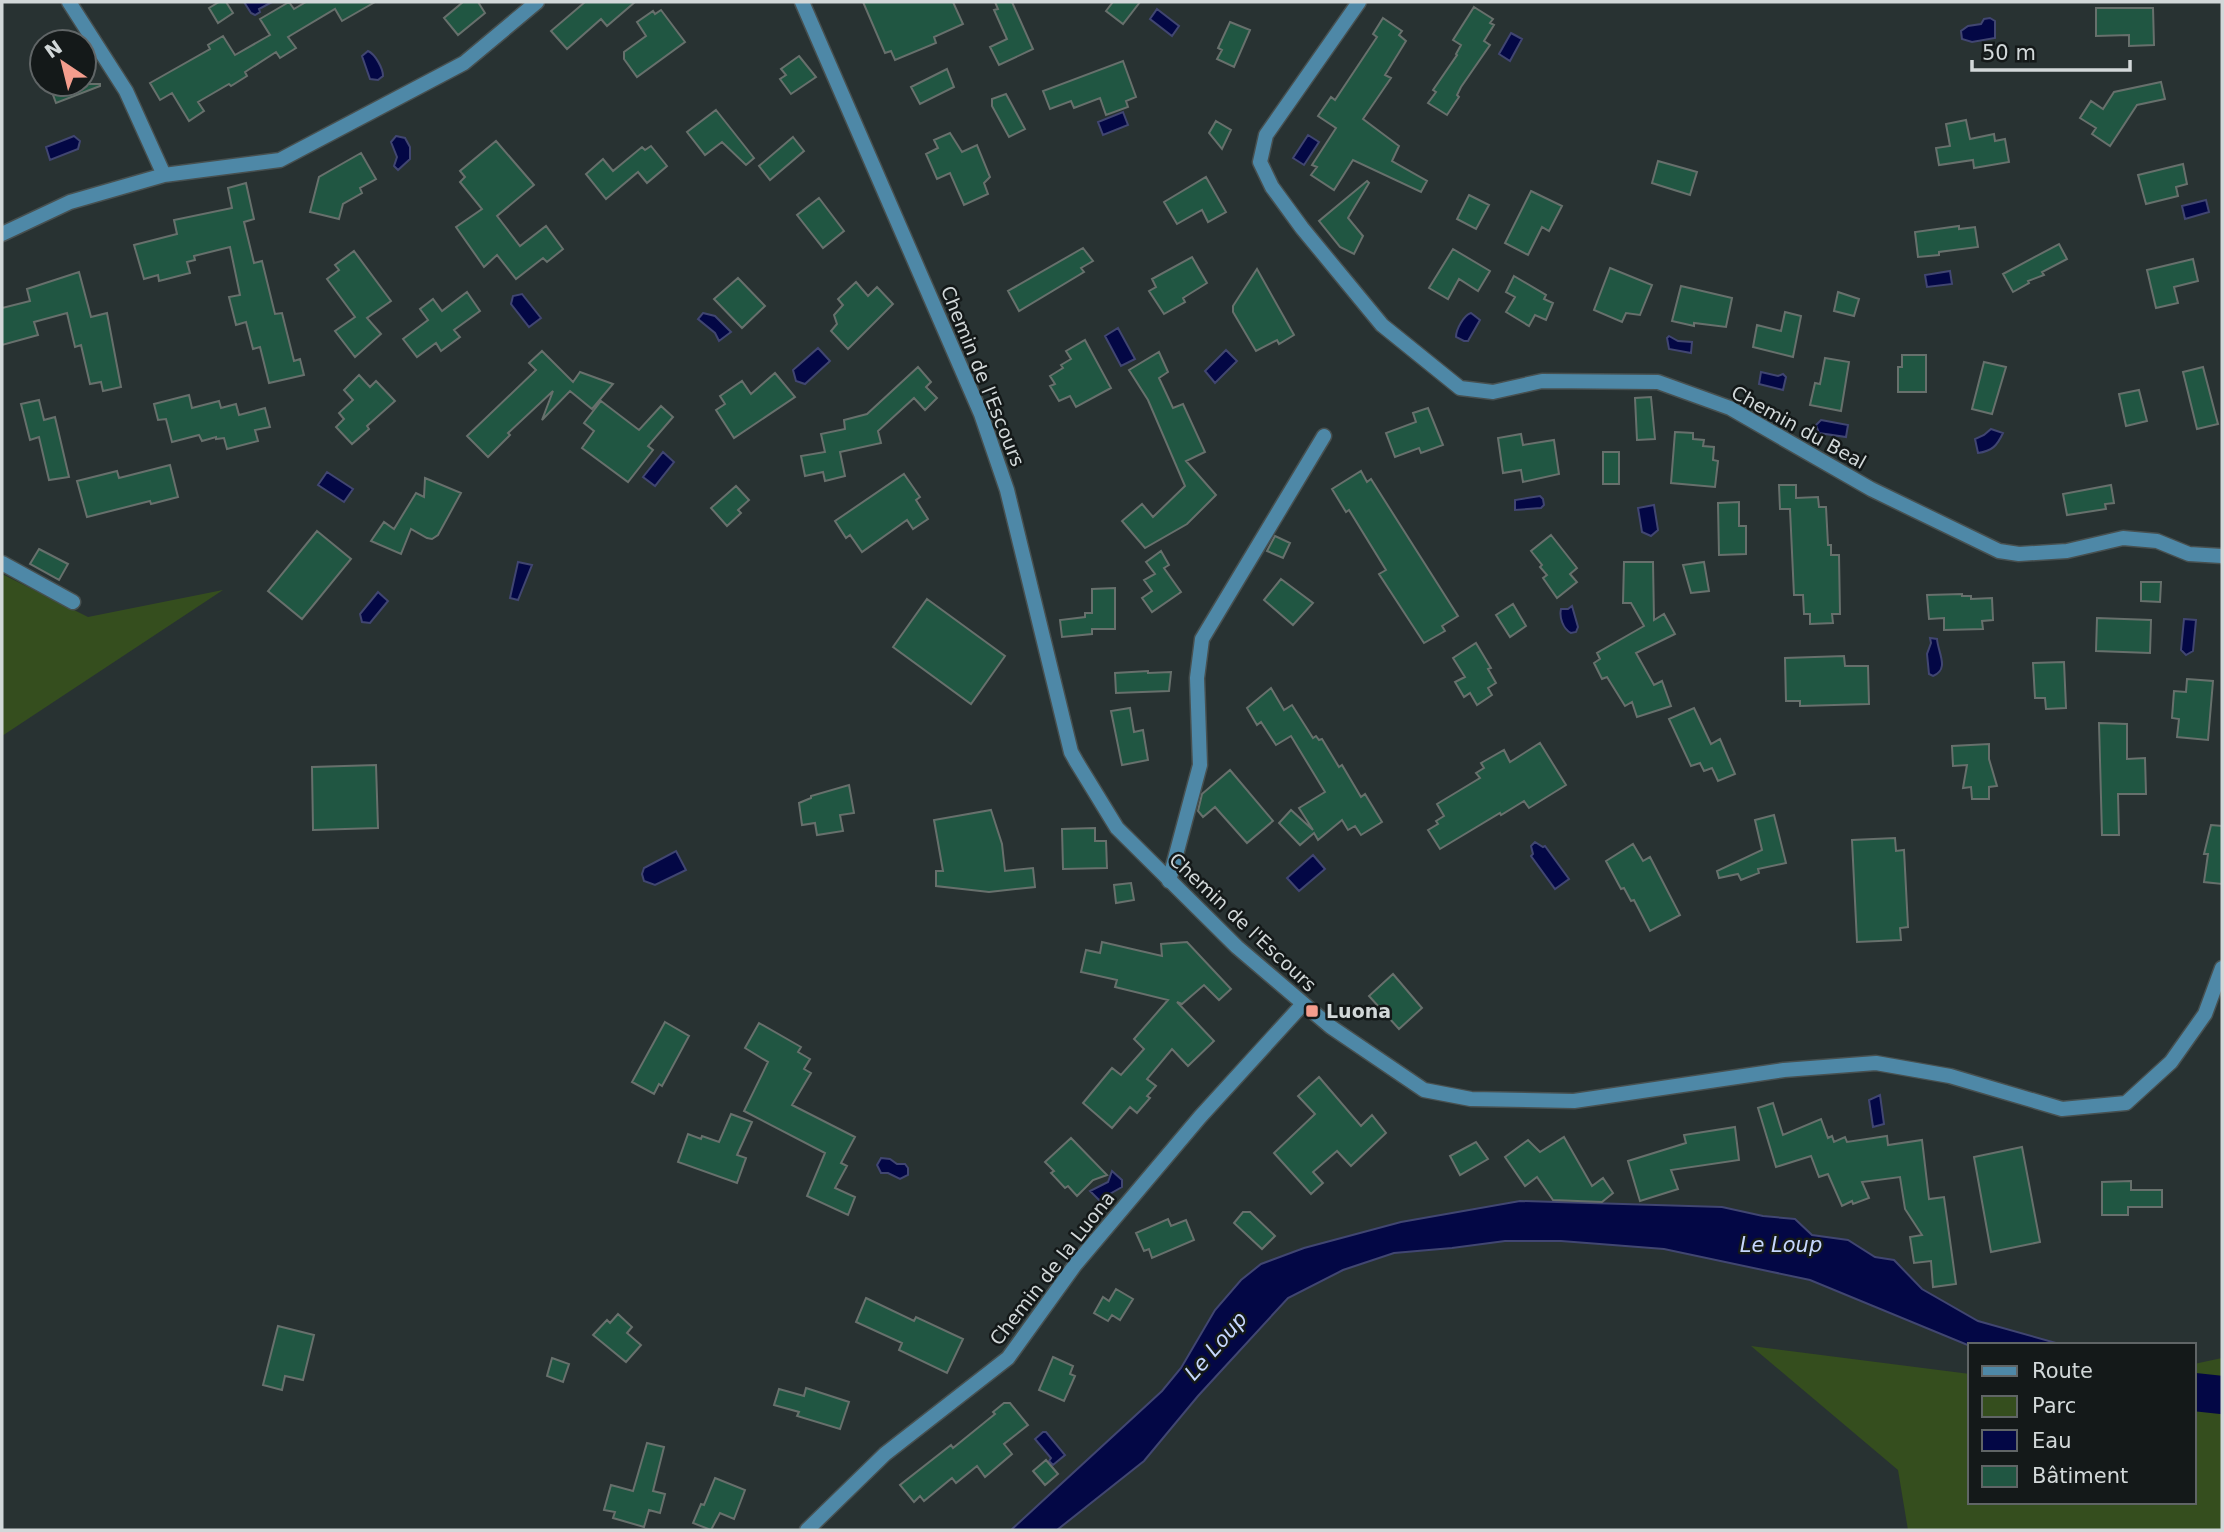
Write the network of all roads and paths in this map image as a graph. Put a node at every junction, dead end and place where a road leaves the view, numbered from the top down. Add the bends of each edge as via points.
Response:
1 (69, 2) edge
2 (537, 2) edge
3 (802, 2) edge
4 (1359, 2) edge
5 (164, 175) junction
6 (2, 234) edge
7 (1324, 436) dead end
8 (2222, 556) edge
9 (2, 562) edge
10 (73, 601) dead end
11 (1169, 881) junction
12 (2222, 968) edge
13 (1303, 1004) junction
14 (807, 1530) edge

1 - 5 street via 126,91
2 - 5 street via 464,63 280,160
3 - 11 street, Chemin de l'Escours via 981,414 1007,490 1071,752 1117,828
4 - 8 street, Chemin du Beal via 1266,135 1260,162 1302,228 1382,325 1460,388 1493,392 1542,381 1658,382 1730,408 1871,489 1999,551 2067,551 2123,538 2157,541 2189,554
5 - 6 street via 70,202
7 - 11 street via 1202,639 1197,678 1200,765
9 - 10 street
11 - 13 street, Chemin de l'Escours
12 - 13 street, Chemin de l'Escours via 2205,1014 2171,1062 2126,1103 2062,1109 1950,1076 1876,1063 1784,1070 1574,1101 1471,1099 1424,1090
13 - 14 street, Chemin de la Luona via 1075,1265 1008,1358 885,1454

